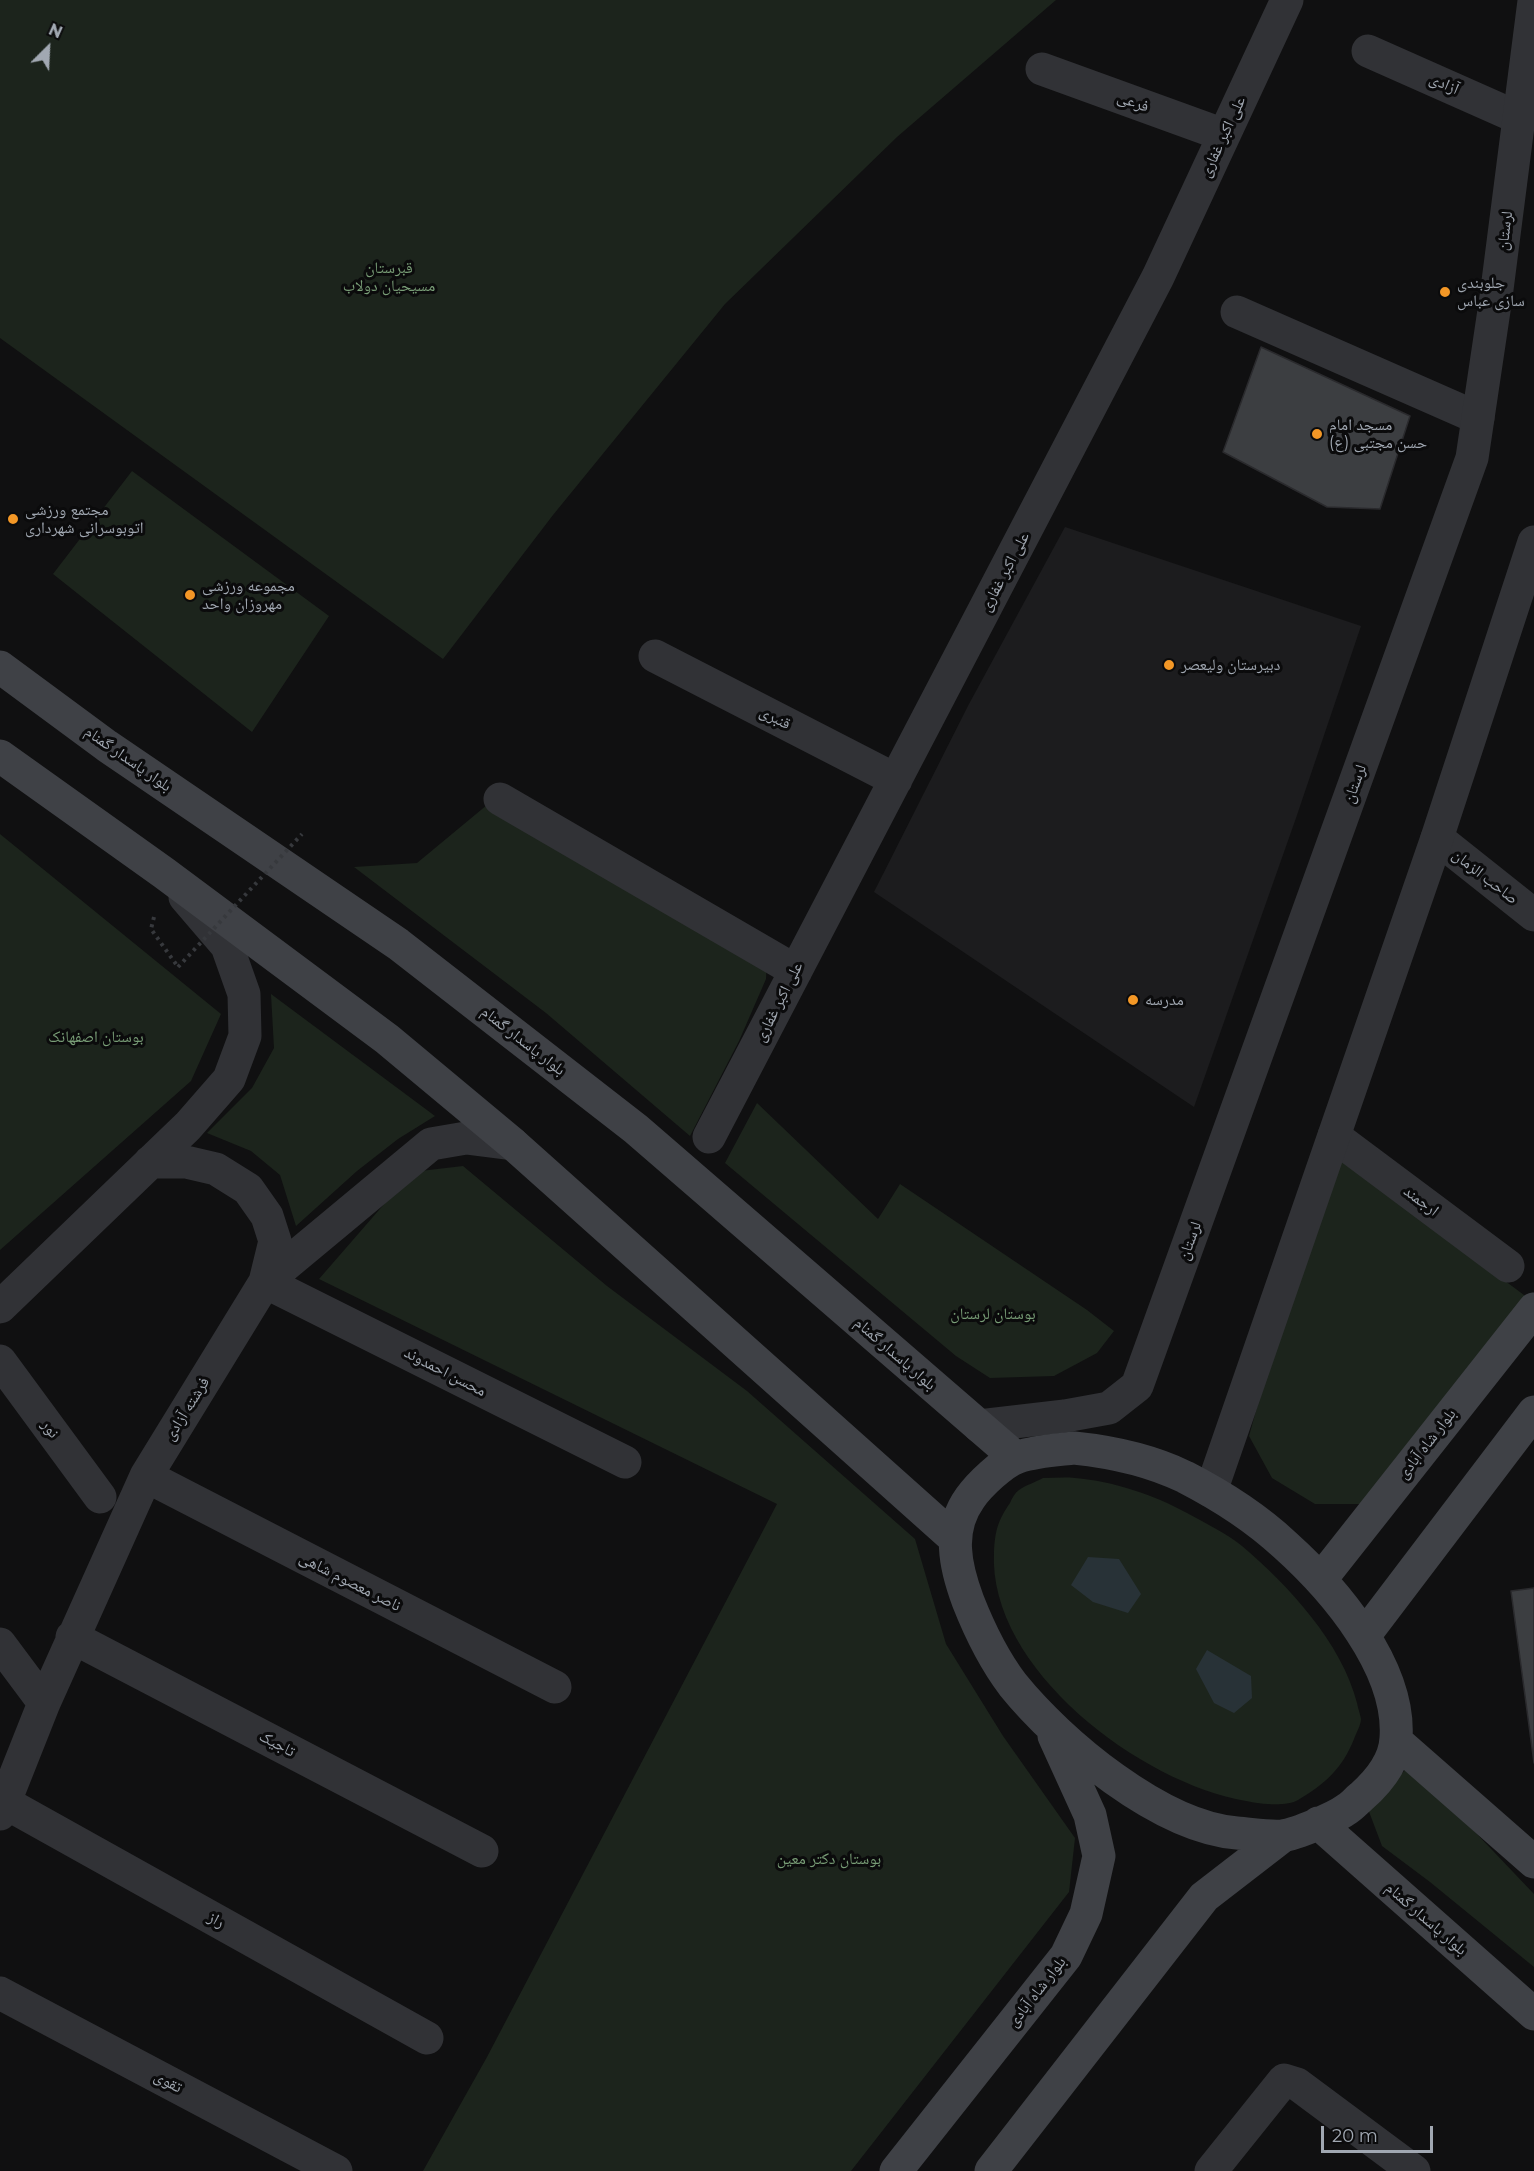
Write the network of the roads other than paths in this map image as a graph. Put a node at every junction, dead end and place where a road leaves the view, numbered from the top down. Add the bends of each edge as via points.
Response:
1 (1287, 0) edge
2 (1534, 1) edge
3 (1368, 51) dead end
4 (1042, 69) dead end
5 (1519, 118) junction
6 (1224, 135) junction
7 (1237, 312) dead end
8 (1478, 418) junction
9 (1534, 542) edge
10 (655, 656) dead end
11 (0, 667) edge
12 (0, 756) edge
13 (896, 780) junction
14 (500, 799) dead end
15 (1437, 838) junction
16 (165, 873) junction
17 (1534, 915) edge
18 (796, 971) junction
19 (1334, 1136) junction
20 (710, 1137) dead end
21 (513, 1144) junction
22 (150, 1162) junction
23 (1508, 1266) dead end
24 (265, 1282) junction
25 (0, 1307) edge
26 (1534, 1309) edge
27 (0, 1361) edge
28 (1534, 1412) edge
29 (979, 1426) junction
30 (1015, 1457) junction
31 (625, 1462) dead end
32 (146, 1476) junction
33 (1211, 1491) junction
34 (100, 1497) dead end
35 (954, 1538) junction
36 (1321, 1579) junction
37 (1364, 1636) junction
38 (72, 1637) junction
39 (0, 1644) edge
40 (555, 1688) dead end
41 (44, 1703) junction
42 (1046, 1719) junction
43 (1396, 1741) junction
44 (2, 1808) edge
45 (1318, 1823) junction
46 (1283, 1836) junction
47 (482, 1851) dead end
48 (1534, 1862) edge
49 (0, 1993) edge
50 (1534, 2014) edge
51 (427, 2038) dead end
52 (336, 2171) edge
53 (896, 2171) edge
54 (991, 2171) edge
55 (1211, 2171) edge
56 (1414, 2171) edge

1 - 6 street, علی اکبر غفاری
2 - 5 street, لرستان
3 - 5 street, آزادی
4 - 6 street, فرعی
5 - 8 street, لرستان
6 - 13 street, علی اکبر غفاری via 1158,277
7 - 8 street
8 - 29 street, لرستان via 1472,458 1137,1386 1109,1408
9 - 15 street
10 - 13 street, قنبری
11 - 29 main road, بلوار پاسدار گمنام via 107,746 398,944 636,1130
12 - 16 main road
13 - 18 street, علی اکبر غفاری
14 - 18 street
15 - 17 street, صاحب الزمان
15 - 19 street
16 - 21 main road via 387,1039
16 - 22 street via 227,946 244,994 245,1036 230,1079
18 - 20 street, علی اکبر غفاری
19 - 23 street, ارجمند
19 - 33 street
21 - 24 street, فرشته آزادی via 466,1138 431,1144
21 - 35 main road
22 - 24 street via 186,1162 216,1169 248,1189 267,1216 275,1241
22 - 25 street
24 - 31 street, محسن احمدوند
24 - 32 street, فرشته آزادی
26 - 36 main road, بلوار شاه آبادی
27 - 34 street, نور
28 - 37 main road
29 - 30 main road, بلوار پاسدار گمنام
30 - 33 main road via 1074,1448 1108,1451 1147,1461
30 - 35 main road via 978,1486 962,1509
32 - 38 street, فرشته آزادی
32 - 40 street, ناصر معصوم شاهی
33 - 36 main road via 1283,1543
35 - 42 main road via 958,1574 990,1648 1012,1684
36 - 37 main road
37 - 43 main road via 1383,1673 1395,1713
38 - 41 street, فرشته آزادی
38 - 47 street, تاجیک
39 - 41 street
41 - 44 street, فرشته آزادی
42 - 46 main road via 1081,1755 1131,1790 1183,1819 1230,1832
42 - 53 main road, بلوار شاه آبادی via 1090,1815 1099,1856 1086,1914 1066,1956
43 - 45 main road via 1387,1767 1371,1788 1346,1810
43 - 48 main road
44 - 51 street, راز
45 - 46 main road
45 - 50 main road, بلوار پاسدار گمنام
46 - 54 main road via 1204,1897
49 - 52 street, تقوی
55 - 56 street via 1284,2080 1297,2084

